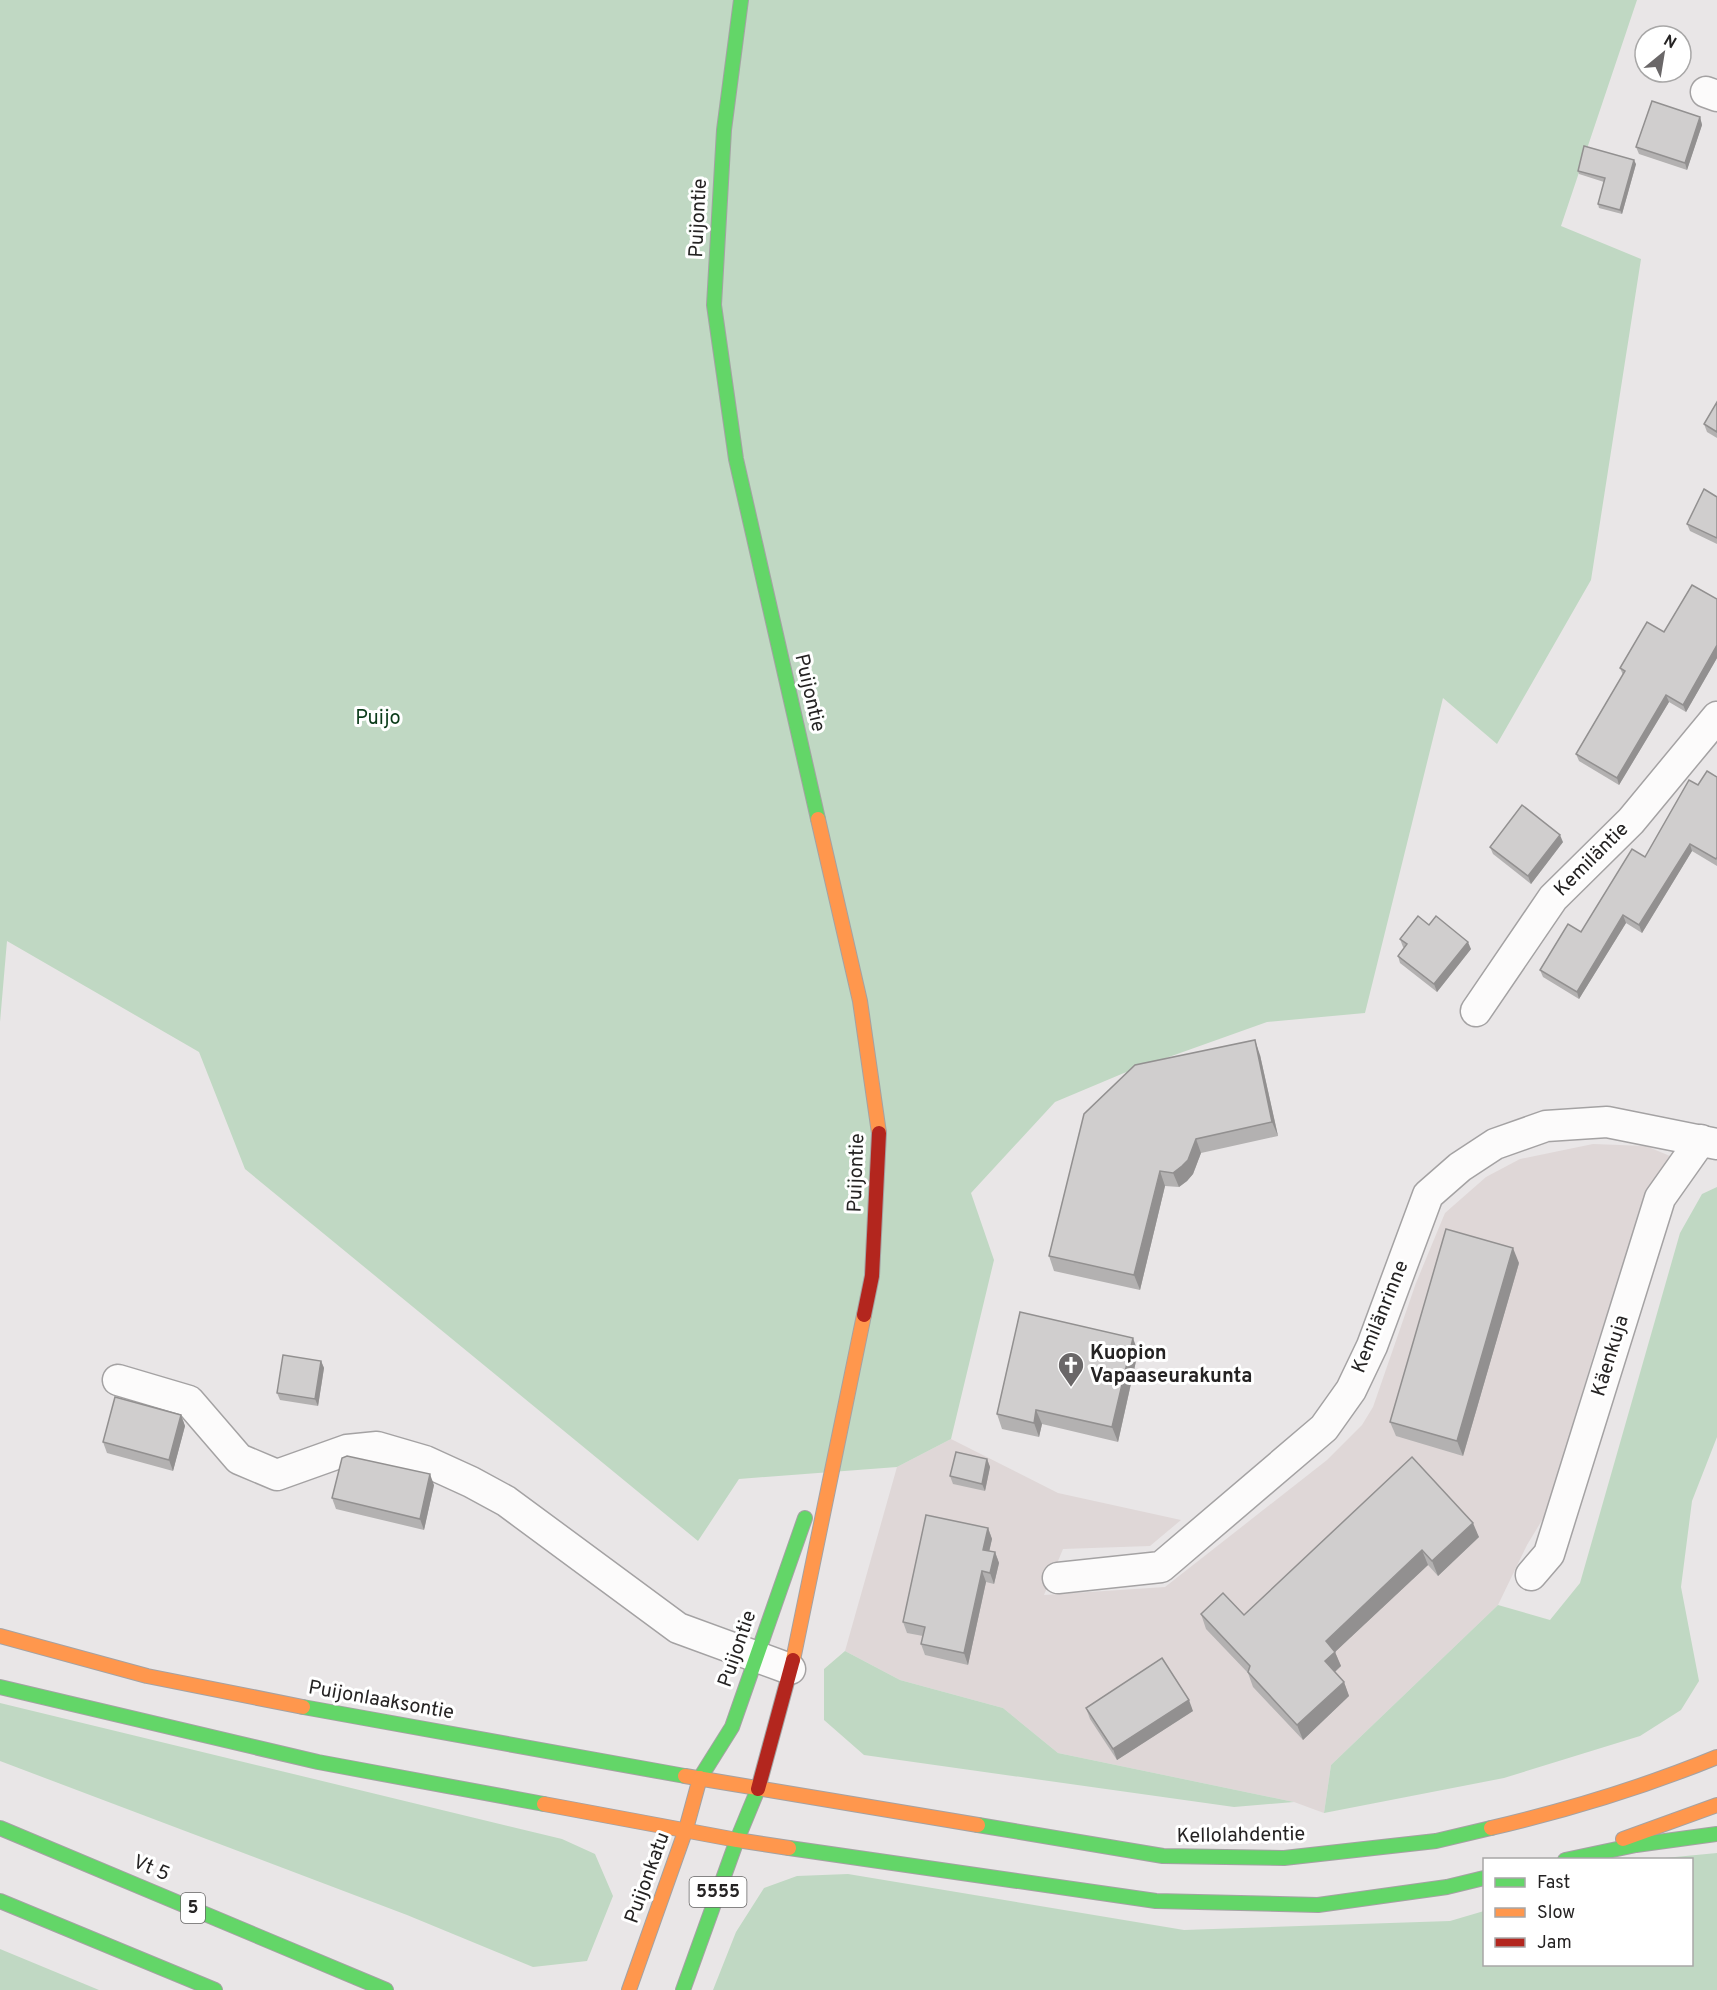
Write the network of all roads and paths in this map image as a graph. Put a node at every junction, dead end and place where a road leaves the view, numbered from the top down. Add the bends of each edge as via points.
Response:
1 (741, 0) edge
2 (1717, 717) edge
3 (1476, 1011) dead end
4 (1709, 1142) edge
5 (117, 1380) dead end
6 (849, 1391) junction
7 (1531, 1575) dead end
8 (1058, 1578) dead end
9 (0, 1636) edge
10 (756, 1657) junction
11 (790, 1669) junction
12 (0, 1687) edge
13 (1717, 1757) edge
14 (700, 1778) junction
15 (758, 1789) junction
16 (1717, 1805) edge
17 (0, 1828) edge
18 (686, 1829) junction
19 (1717, 1834) edge
20 (737, 1840) junction
21 (1569, 1858) edge
22 (1573, 1858) edge
23 (1483, 1878) edge
24 (0, 1901) edge
25 (214, 1990) edge
26 (386, 1990) edge
27 (629, 1990) edge
28 (683, 1990) edge

1 - 6 main road, Puijontie / 5555 via 724,130 714,305 736,459 860,1001 879,1131 872,1276
2 - 3 street, Kemiläntie via 1631,820 1553,898
4 - 7 street, Käenkuja via 1660,1198 1549,1554
4 - 8 street, Kemilänrinne via 1607,1122 1546,1126 1495,1144 1460,1167 1428,1195 1372,1346 1351,1390 1324,1428 1161,1567
5 - 10 street via 189,1401 239,1459 277,1475 347,1450 377,1447 425,1461 506,1501 678,1628
6 - 10 main road, Puijontie / 5555
6 - 11 main road, Puijontie / 5555
9 - 14 main road, Puijonlaaksontie via 147,1676 347,1716
10 - 11 street
10 - 14 main road, Puijontie / 5555 via 732,1727
11 - 15 main road, Puijontie / 5555
12 - 18 main road via 318,1761
13 - 15 main road, Kellolahdentie via 1542,1816 1436,1841 1284,1858 1163,1856
14 - 15 main road, Puijonlaaksontie
14 - 18 main road, Puijonkatu / 5555
15 - 20 main road, 5555
16 - 21 main road
17 - 26 main road, Vt 5 / 5
18 - 20 main road
18 - 27 main road, Puijonkatu / 5555
19 - 22 main road
20 - 23 main road via 1156,1901 1318,1905
20 - 28 main road, 5555
24 - 25 main road

